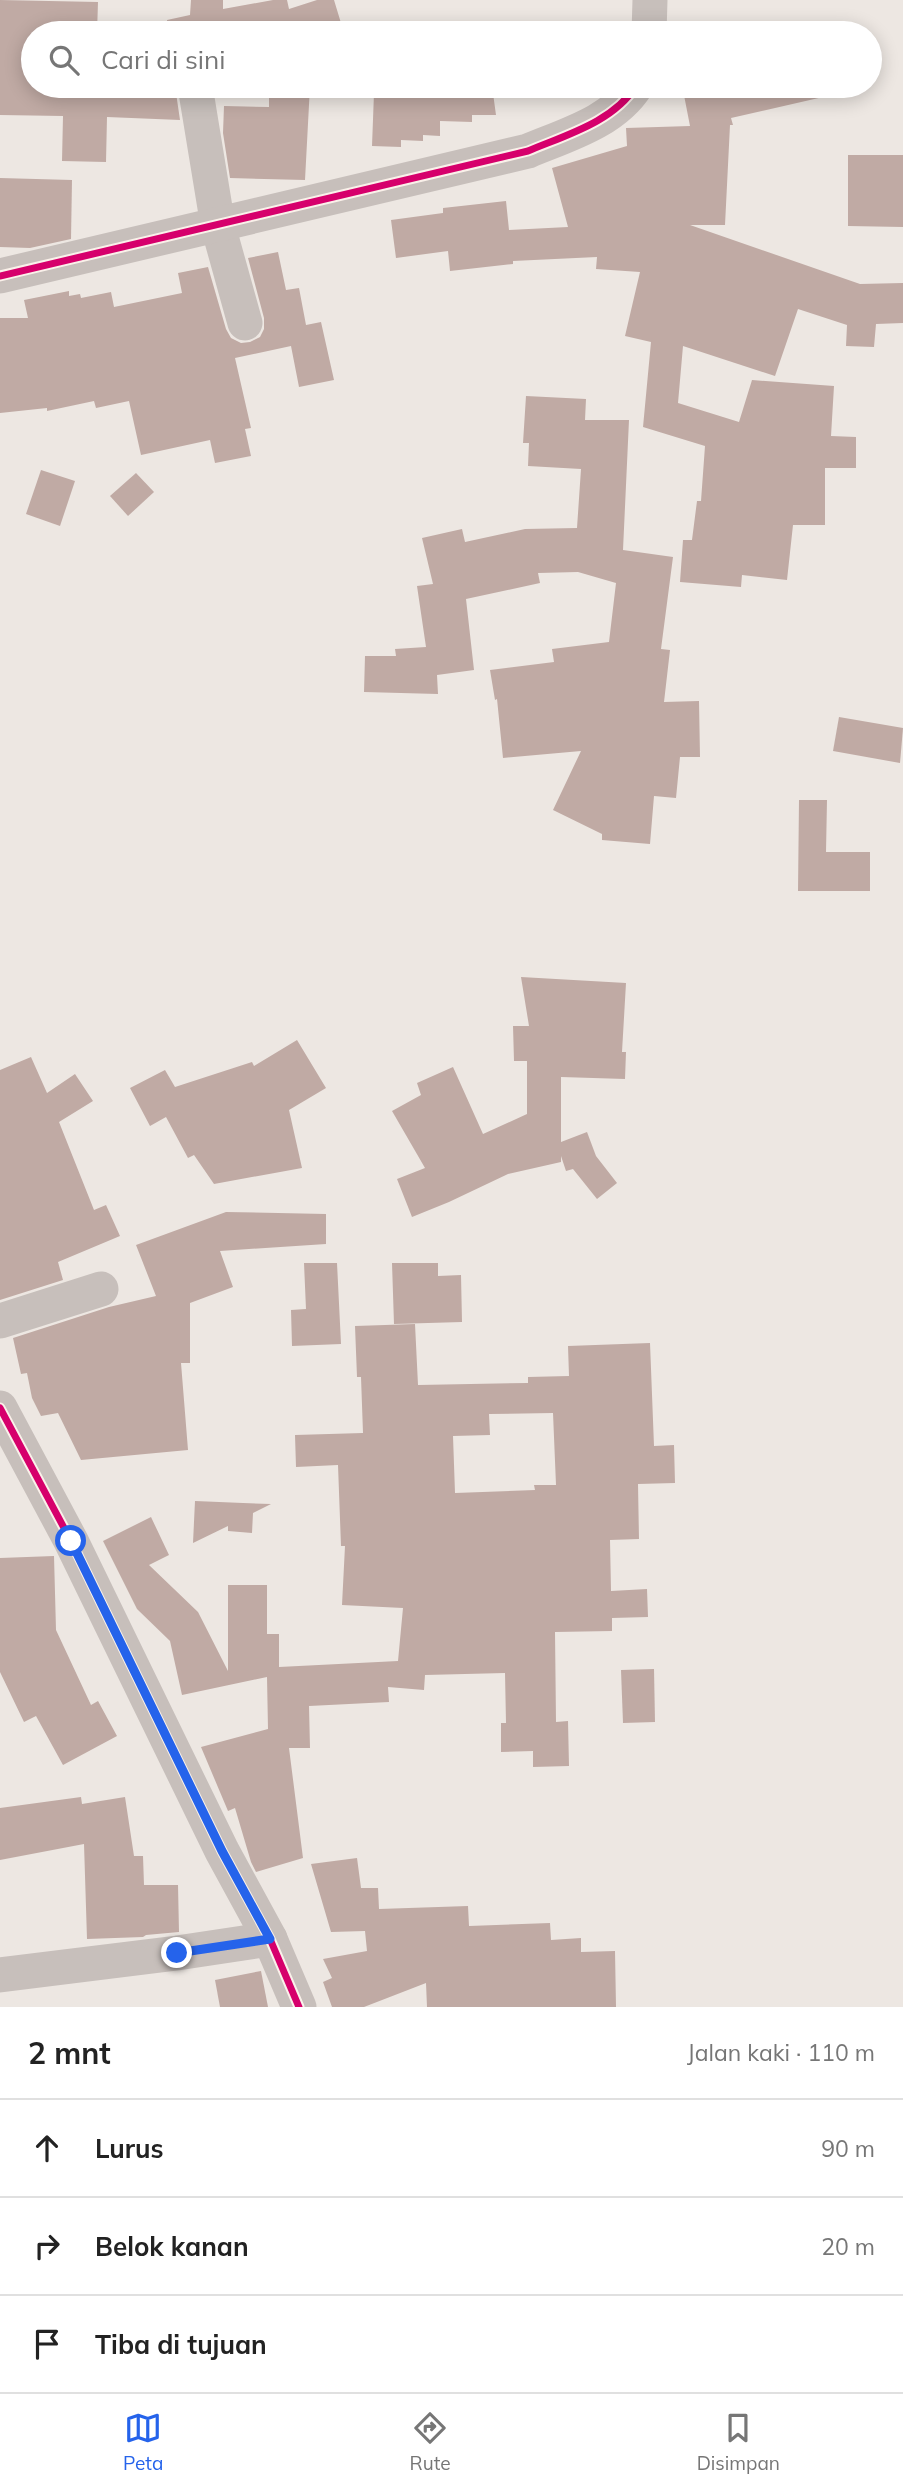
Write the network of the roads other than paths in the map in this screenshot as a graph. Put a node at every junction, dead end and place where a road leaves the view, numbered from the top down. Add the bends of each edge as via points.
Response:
1 (650, 0) edge
2 (649, 21) edge
3 (197, 98) edge
4 (626, 98) edge
5 (218, 226) junction
6 (0, 276) edge
7 (245, 323) dead end
8 (102, 1289) dead end
9 (0, 1321) edge
10 (0, 1408) edge
11 (270, 1939) junction
12 (0, 1975) edge
13 (299, 2007) edge

1 - 2 street
3 - 5 street
4 - 5 street via 586,127 528,151
5 - 6 street
5 - 7 street
8 - 9 street
10 - 11 street
11 - 12 street
11 - 13 street

